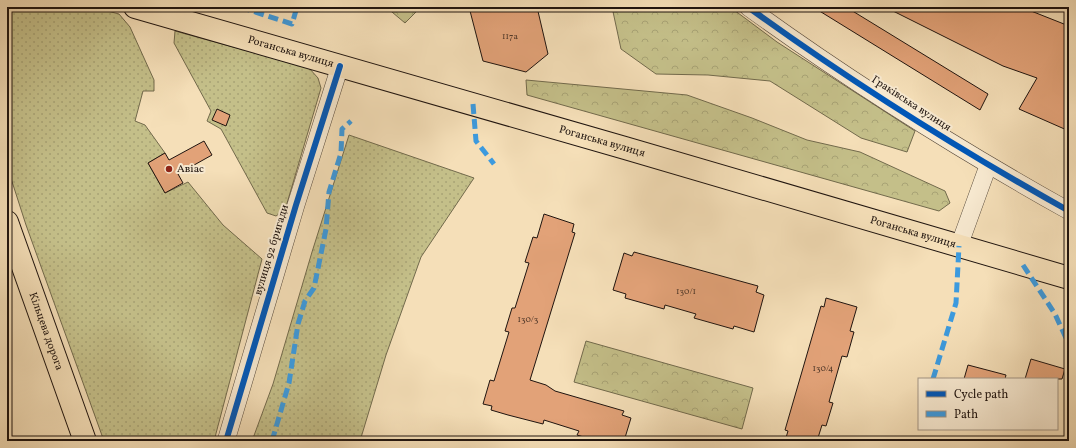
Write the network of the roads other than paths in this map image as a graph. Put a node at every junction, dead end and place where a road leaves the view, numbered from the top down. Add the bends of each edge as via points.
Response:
1 (135, 7) edge
2 (748, 7) edge
3 (340, 66) junction
4 (988, 166) junction
5 (1069, 210) edge
6 (7, 222) edge
7 (959, 246) junction
8 (1069, 278) edge
9 (85, 441) edge
10 (226, 441) edge

1 - 3 main road, Роганська вулиця
2 - 4 street, Граківська вулиця
3 - 7 main road, Роганська вулиця
3 - 10 street, вулиця 92 бригади
4 - 5 street, Граківська вулиця
4 - 7 street
6 - 9 main road, Кільцева дорога
7 - 8 main road, Роганська вулиця

